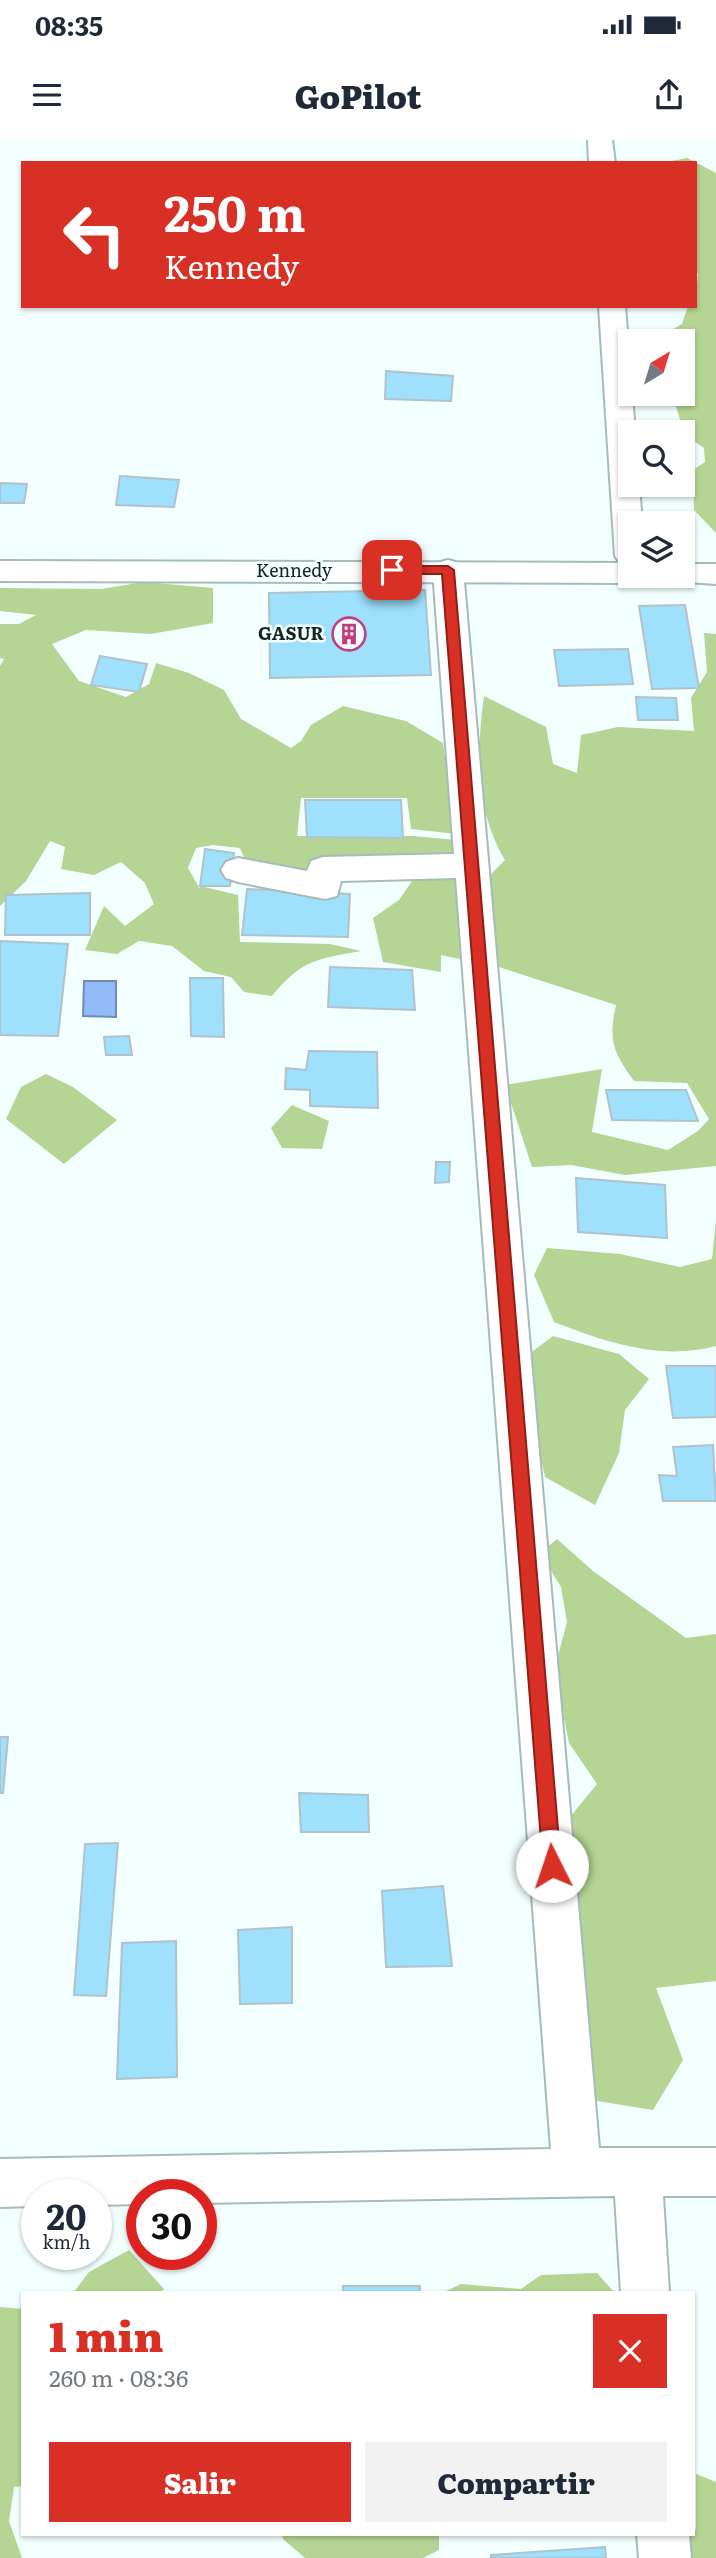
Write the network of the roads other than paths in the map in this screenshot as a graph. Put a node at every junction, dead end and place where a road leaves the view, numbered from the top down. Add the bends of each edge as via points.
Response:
1 (600, 140) edge
2 (602, 161) edge
3 (612, 308) edge
4 (627, 511) edge
5 (448, 570) junction
6 (0, 571) edge
7 (618, 573) edge
8 (695, 574) edge
9 (716, 574) edge
10 (471, 866) junction
11 (237, 870) dead end
12 (577, 2172) junction
13 (637, 2172) junction
14 (716, 2172) edge
15 (0, 2183) edge
16 (645, 2291) edge
17 (663, 2536) edge
18 (665, 2558) edge

1 - 2 street
3 - 4 street
5 - 6 street, Kennedy
5 - 7 street, Kennedy
5 - 10 street
8 - 9 street
10 - 11 street via 323,869 325,887
10 - 12 street
12 - 13 street
12 - 15 street
13 - 14 street
13 - 16 street
17 - 18 street

